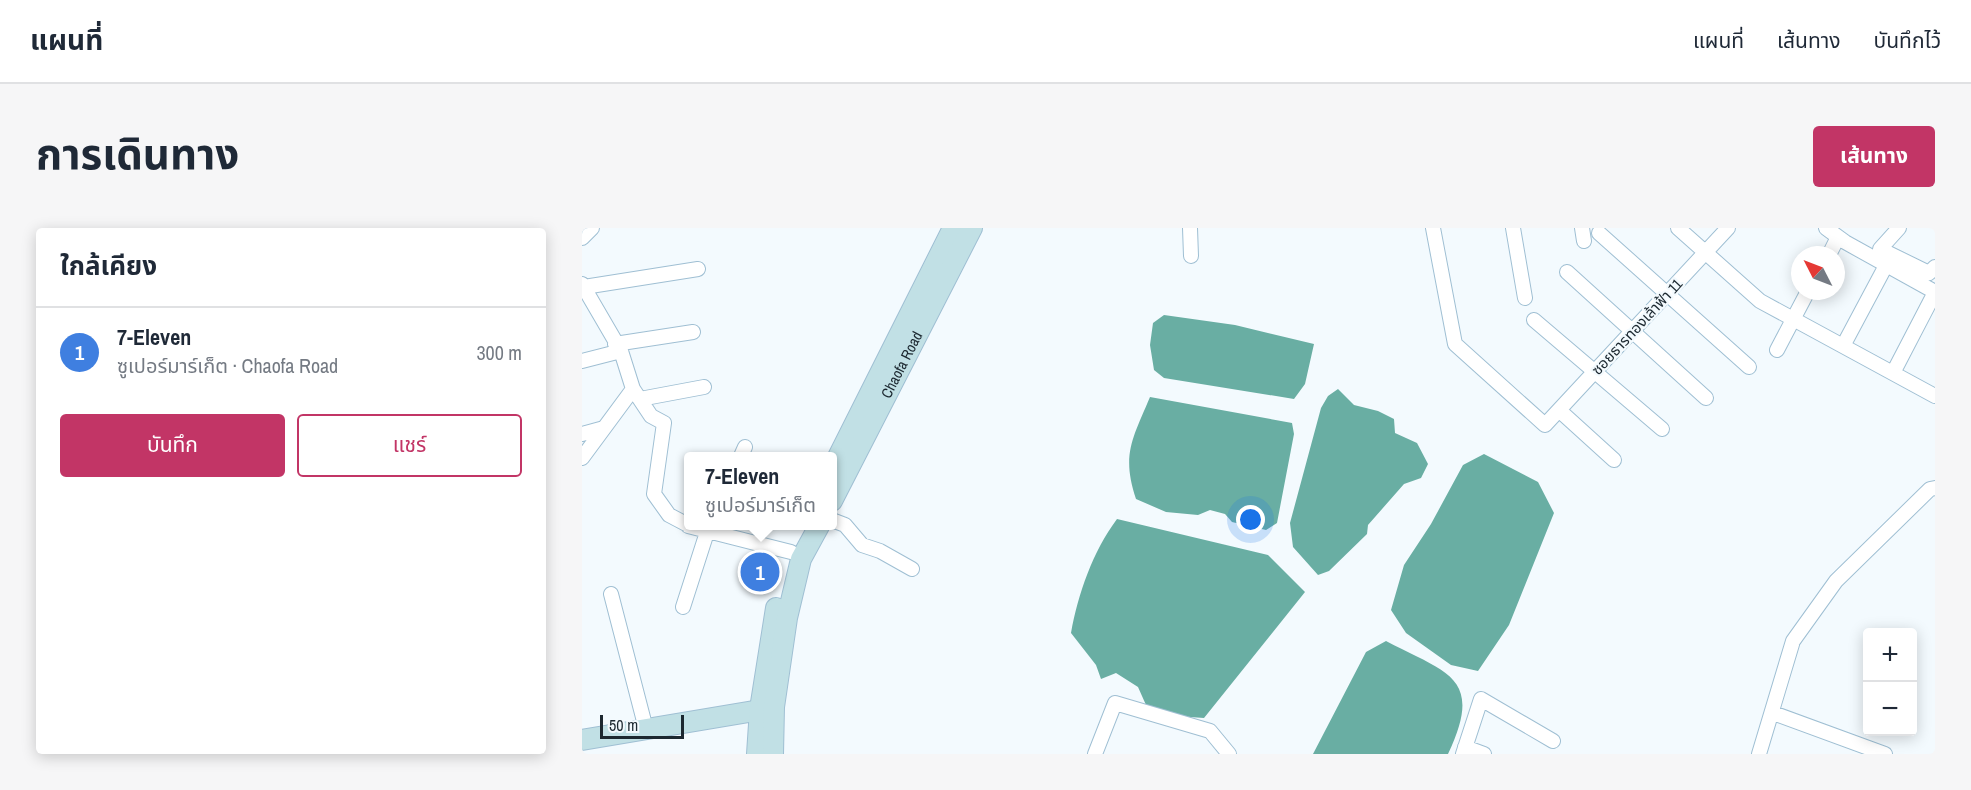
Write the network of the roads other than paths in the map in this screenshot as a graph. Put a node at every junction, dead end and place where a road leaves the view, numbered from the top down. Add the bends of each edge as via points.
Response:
1 (952, 228) edge
2 (972, 228) edge
3 (1190, 228) edge
4 (1433, 228) edge
5 (1513, 228) edge
6 (1678, 228) edge
7 (1728, 228) edge
8 (1826, 228) edge
9 (1899, 228) edge
10 (1599, 233) dead end
11 (1705, 254) junction
12 (1191, 256) dead end
13 (698, 269) dead end
14 (1932, 270) edge
15 (1883, 271) dead end
16 (1567, 272) dead end
17 (585, 291) edge
18 (1668, 294) junction
19 (1934, 295) edge
20 (1525, 298) dead end
21 (1803, 300) edge
22 (1793, 319) junction
23 (1534, 320) dead end
24 (693, 332) dead end
25 (1632, 332) junction
26 (1843, 346) junction
27 (618, 347) junction
28 (1777, 350) dead end
29 (582, 361) edge
30 (1749, 368) dead end
31 (1594, 372) junction
32 (1893, 373) junction
33 (704, 387) dead end
34 (637, 394) junction
35 (1935, 396) edge
36 (1706, 398) dead end
37 (1560, 411) junction
38 (604, 428) junction
39 (1662, 429) dead end
40 (582, 434) edge
41 (582, 458) edge
42 (837, 459) edge
43 (1614, 460) dead end
44 (1935, 488) edge
45 (837, 491) edge
46 (837, 522) edge
47 (684, 523) edge
48 (706, 530) edge
49 (714, 530) edge
50 (802, 530) edge
51 (816, 530) edge
52 (791, 552) junction
53 (912, 569) dead end
54 (611, 594) dead end
55 (683, 607) dead end
56 (767, 708) junction
57 (1773, 713) junction
58 (646, 729) junction
59 (582, 740) edge
60 (1553, 741) dead end
61 (1464, 750) edge
62 (757, 754) edge
63 (772, 754) edge
64 (1095, 754) edge
65 (1229, 754) edge
66 (1484, 754) edge
67 (1759, 754) edge
68 (1885, 754) edge

1 - 42 main road, Chaofa Road
2 - 45 main road, Chaofa Road
3 - 12 street
4 - 37 street, ซอยธารทองเล้าฟ้า 11 via 1455,344 1545,424
5 - 20 street
6 - 11 street
7 - 11 street, ซอยธารทองเล้าฟ้า 11
8 - 19 street
9 - 14 street via 1880,249
10 - 18 street
11 - 18 street, ซอยธารทองเล้าฟ้า 11
11 - 22 street via 1760,302
13 - 17 street
15 - 26 street
16 - 25 street
17 - 27 street
18 - 25 street, ซอยธารทองเล้าฟ้า 11
18 - 30 street
19 - 32 street
21 - 22 street
22 - 26 street
22 - 28 street
23 - 31 street
24 - 27 street
25 - 31 street, ซอยธารทองเล้าฟ้า 11
25 - 36 street
26 - 32 street
27 - 29 street
27 - 34 street
31 - 37 street, ซอยธารทองเล้าฟ้า 11
31 - 39 street
32 - 35 street
33 - 34 street
34 - 38 street
34 - 47 street via 651,416 664,423 654,494 669,515
37 - 43 street
38 - 40 street
38 - 41 street
44 - 57 street via 1836,581 1793,641
46 - 53 street via 845,525 862,545
48 - 55 street
49 - 52 street
50 - 52 main road
51 - 56 main road via 801,560
52 - 56 main road via 771,628
54 - 58 street
56 - 58 main road
56 - 62 main road
56 - 63 main road
57 - 67 street
57 - 68 street
58 - 59 main road
60 - 61 street via 1481,699
61 - 66 street
64 - 65 street via 1115,704 1210,731

